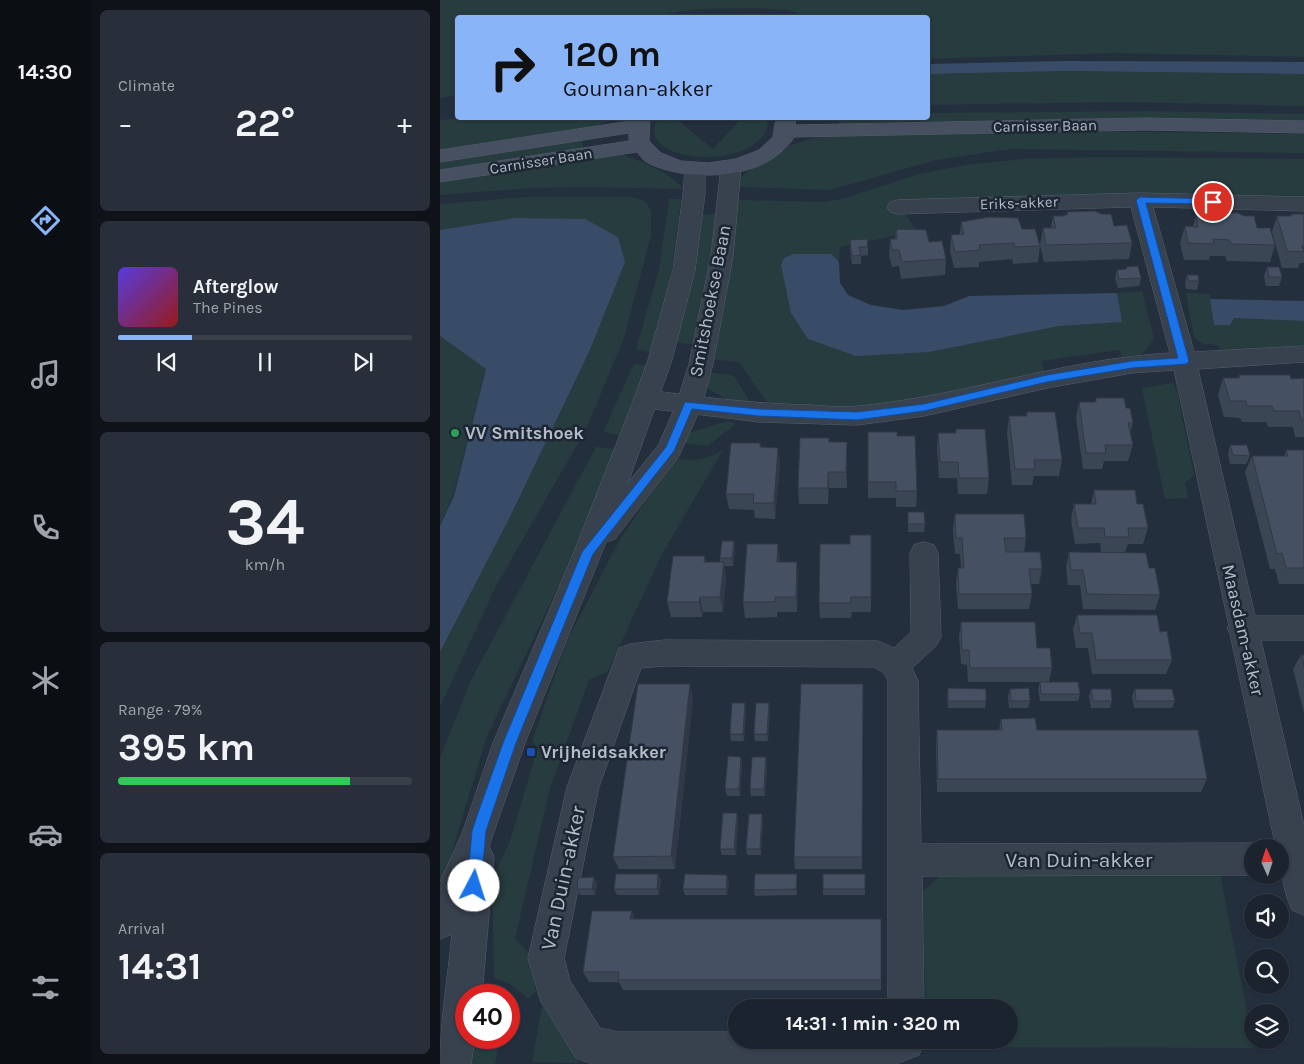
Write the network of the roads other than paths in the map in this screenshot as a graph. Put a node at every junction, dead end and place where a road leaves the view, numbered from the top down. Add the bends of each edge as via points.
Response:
1 (1231, 107) dead end
2 (947, 109) dead end
3 (786, 124) edge
4 (1304, 127) edge
5 (639, 130) edge
6 (440, 156) edge
7 (730, 167) junction
8 (695, 169) junction
9 (440, 176) edge
10 (1140, 200) junction
11 (1304, 204) edge
12 (898, 207) dead end
13 (1304, 354) edge
14 (1184, 361) junction
15 (647, 399) junction
16 (689, 405) junction
17 (588, 552) junction
18 (924, 553) dead end
19 (1242, 628) junction
20 (1304, 628) edge
21 (896, 664) junction
22 (479, 831) junction
23 (1284, 839) edge
24 (1244, 859) edge
25 (905, 860) junction
26 (1289, 861) edge
27 (1304, 898) edge
28 (440, 922) edge
29 (906, 999) edge
30 (887, 1049) edge
31 (452, 1064) edge

1 - 2 main road, Carnisser Baan
3 - 4 main road, Carnisser Baan
3 - 7 main road via 779,143 767,153
5 - 6 main road, Carnisser Baan
5 - 8 main road via 650,154 662,161
5 - 9 main road, Carnisser Baan
7 - 8 main road
7 - 16 street, Smitshoekse Baan via 722,256 701,364
8 - 15 street, Smitshoekse Baan via 684,270
10 - 11 street, Eriks-akker
10 - 12 street, Eriks-akker
10 - 14 street
13 - 14 street
14 - 16 street via 1123,366 1047,378 924,408 857,416 759,413
14 - 19 street, Maasdam-akker
15 - 16 street
15 - 17 street, Smitshoekse Baan
16 - 17 street, Smitshoekse Baan via 670,449
17 - 22 street, Smitshoekse Baan via 509,743
18 - 21 street via 926,636
19 - 20 street
19 - 23 street, Maasdam-akker
21 - 25 street via 903,681
21 - 30 street, Van Duin-akker via 878,654 664,653 630,656 583,787 546,958 554,989 589,1045 618,1050
22 - 28 street, Smitshoekse Baan
22 - 31 street, Smitshoekse Baan via 463,1004
24 - 25 street, Van Duin-akker
25 - 29 street
26 - 27 street, Maasdam-akker

